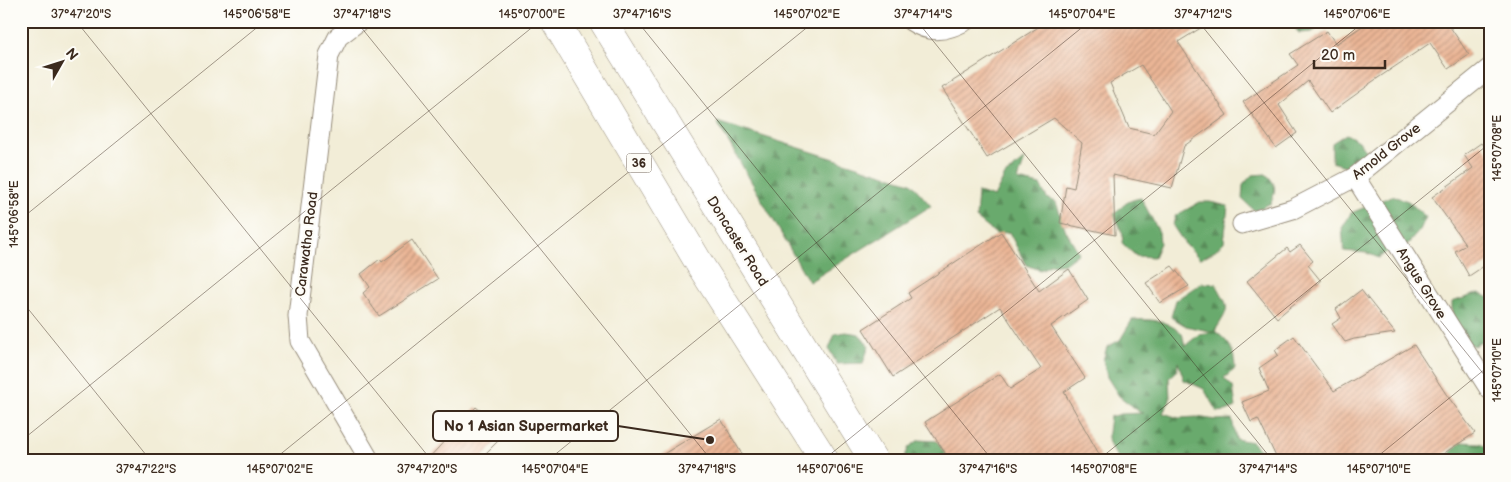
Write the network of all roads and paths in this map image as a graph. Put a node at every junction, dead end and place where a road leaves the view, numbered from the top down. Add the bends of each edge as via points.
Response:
1 (359, 21) edge
2 (554, 21) edge
3 (603, 21) edge
4 (912, 21) edge
5 (965, 21) edge
6 (1490, 68) edge
7 (1355, 177) junction
8 (1242, 224) dead end
9 (1490, 390) edge
10 (370, 461) edge
11 (825, 461) edge
12 (874, 461) edge

1 - 10 street, Carawatha Road via 338,37 329,55 298,316 300,340
2 - 11 main road, 36 via 702,268
3 - 12 main road, Doncaster Road
4 - 5 street via 932,31
6 - 7 street, Arnold Grove
7 - 8 street, Arnold Grove via 1293,209
7 - 9 street, Angus Grove

